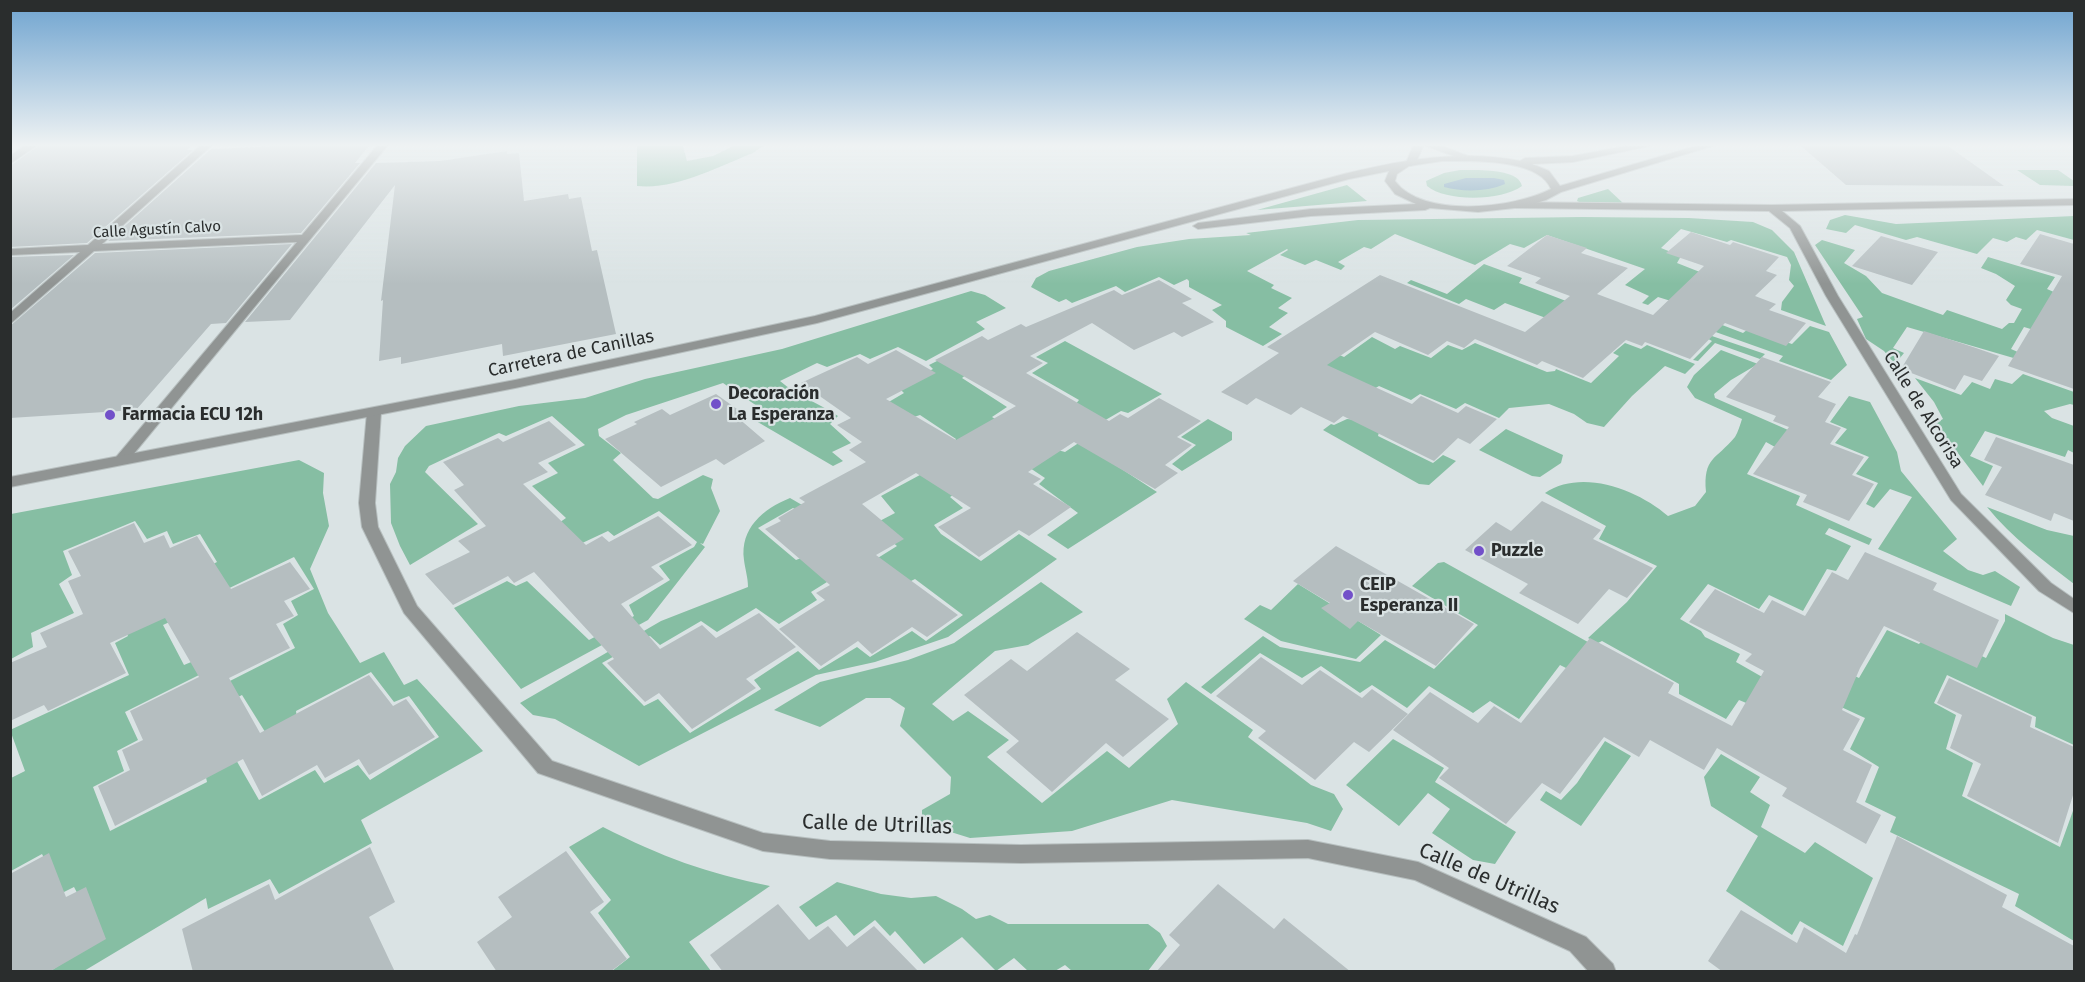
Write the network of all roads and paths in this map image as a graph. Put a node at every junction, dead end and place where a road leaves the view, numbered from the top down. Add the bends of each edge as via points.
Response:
1 (154, 192) edge
2 (344, 192) edge
3 (1290, 192) edge
4 (1399, 192) edge
5 (1554, 192) edge
6 (2074, 202) edge
7 (1514, 205) junction
8 (1448, 207) junction
9 (1772, 208) junction
10 (1133, 235) junction
11 (305, 238) junction
12 (91, 248) junction
13 (10, 252) edge
14 (10, 320) edge
15 (374, 412) junction
16 (122, 459) junction
17 (10, 482) edge
18 (2074, 607) edge
19 (1605, 972) edge

1 - 12 street
2 - 11 street
3 - 10 street, Carretera de Canillas
4 - 8 street via 1417,201
5 - 7 street
6 - 9 street
7 - 8 street
7 - 9 street
8 - 10 street, Carretera de Canillas via 1384,207 1252,218
9 - 18 street, Calle de Alcorisa via 1795,226 1832,296 1956,497 2045,586
10 - 15 street, Carretera de Canillas via 772,330
11 - 12 street, Calle Agustín Calvo
11 - 16 street
12 - 13 street, Calle Agustín Calvo
12 - 14 street
15 - 16 street, Carretera de Canillas
15 - 19 street, Calle de Utrillas via 370,527 410,609 545,767 763,842 819,849 1021,854 1308,849 1418,870 1578,944
16 - 17 street, Carretera de Canillas

